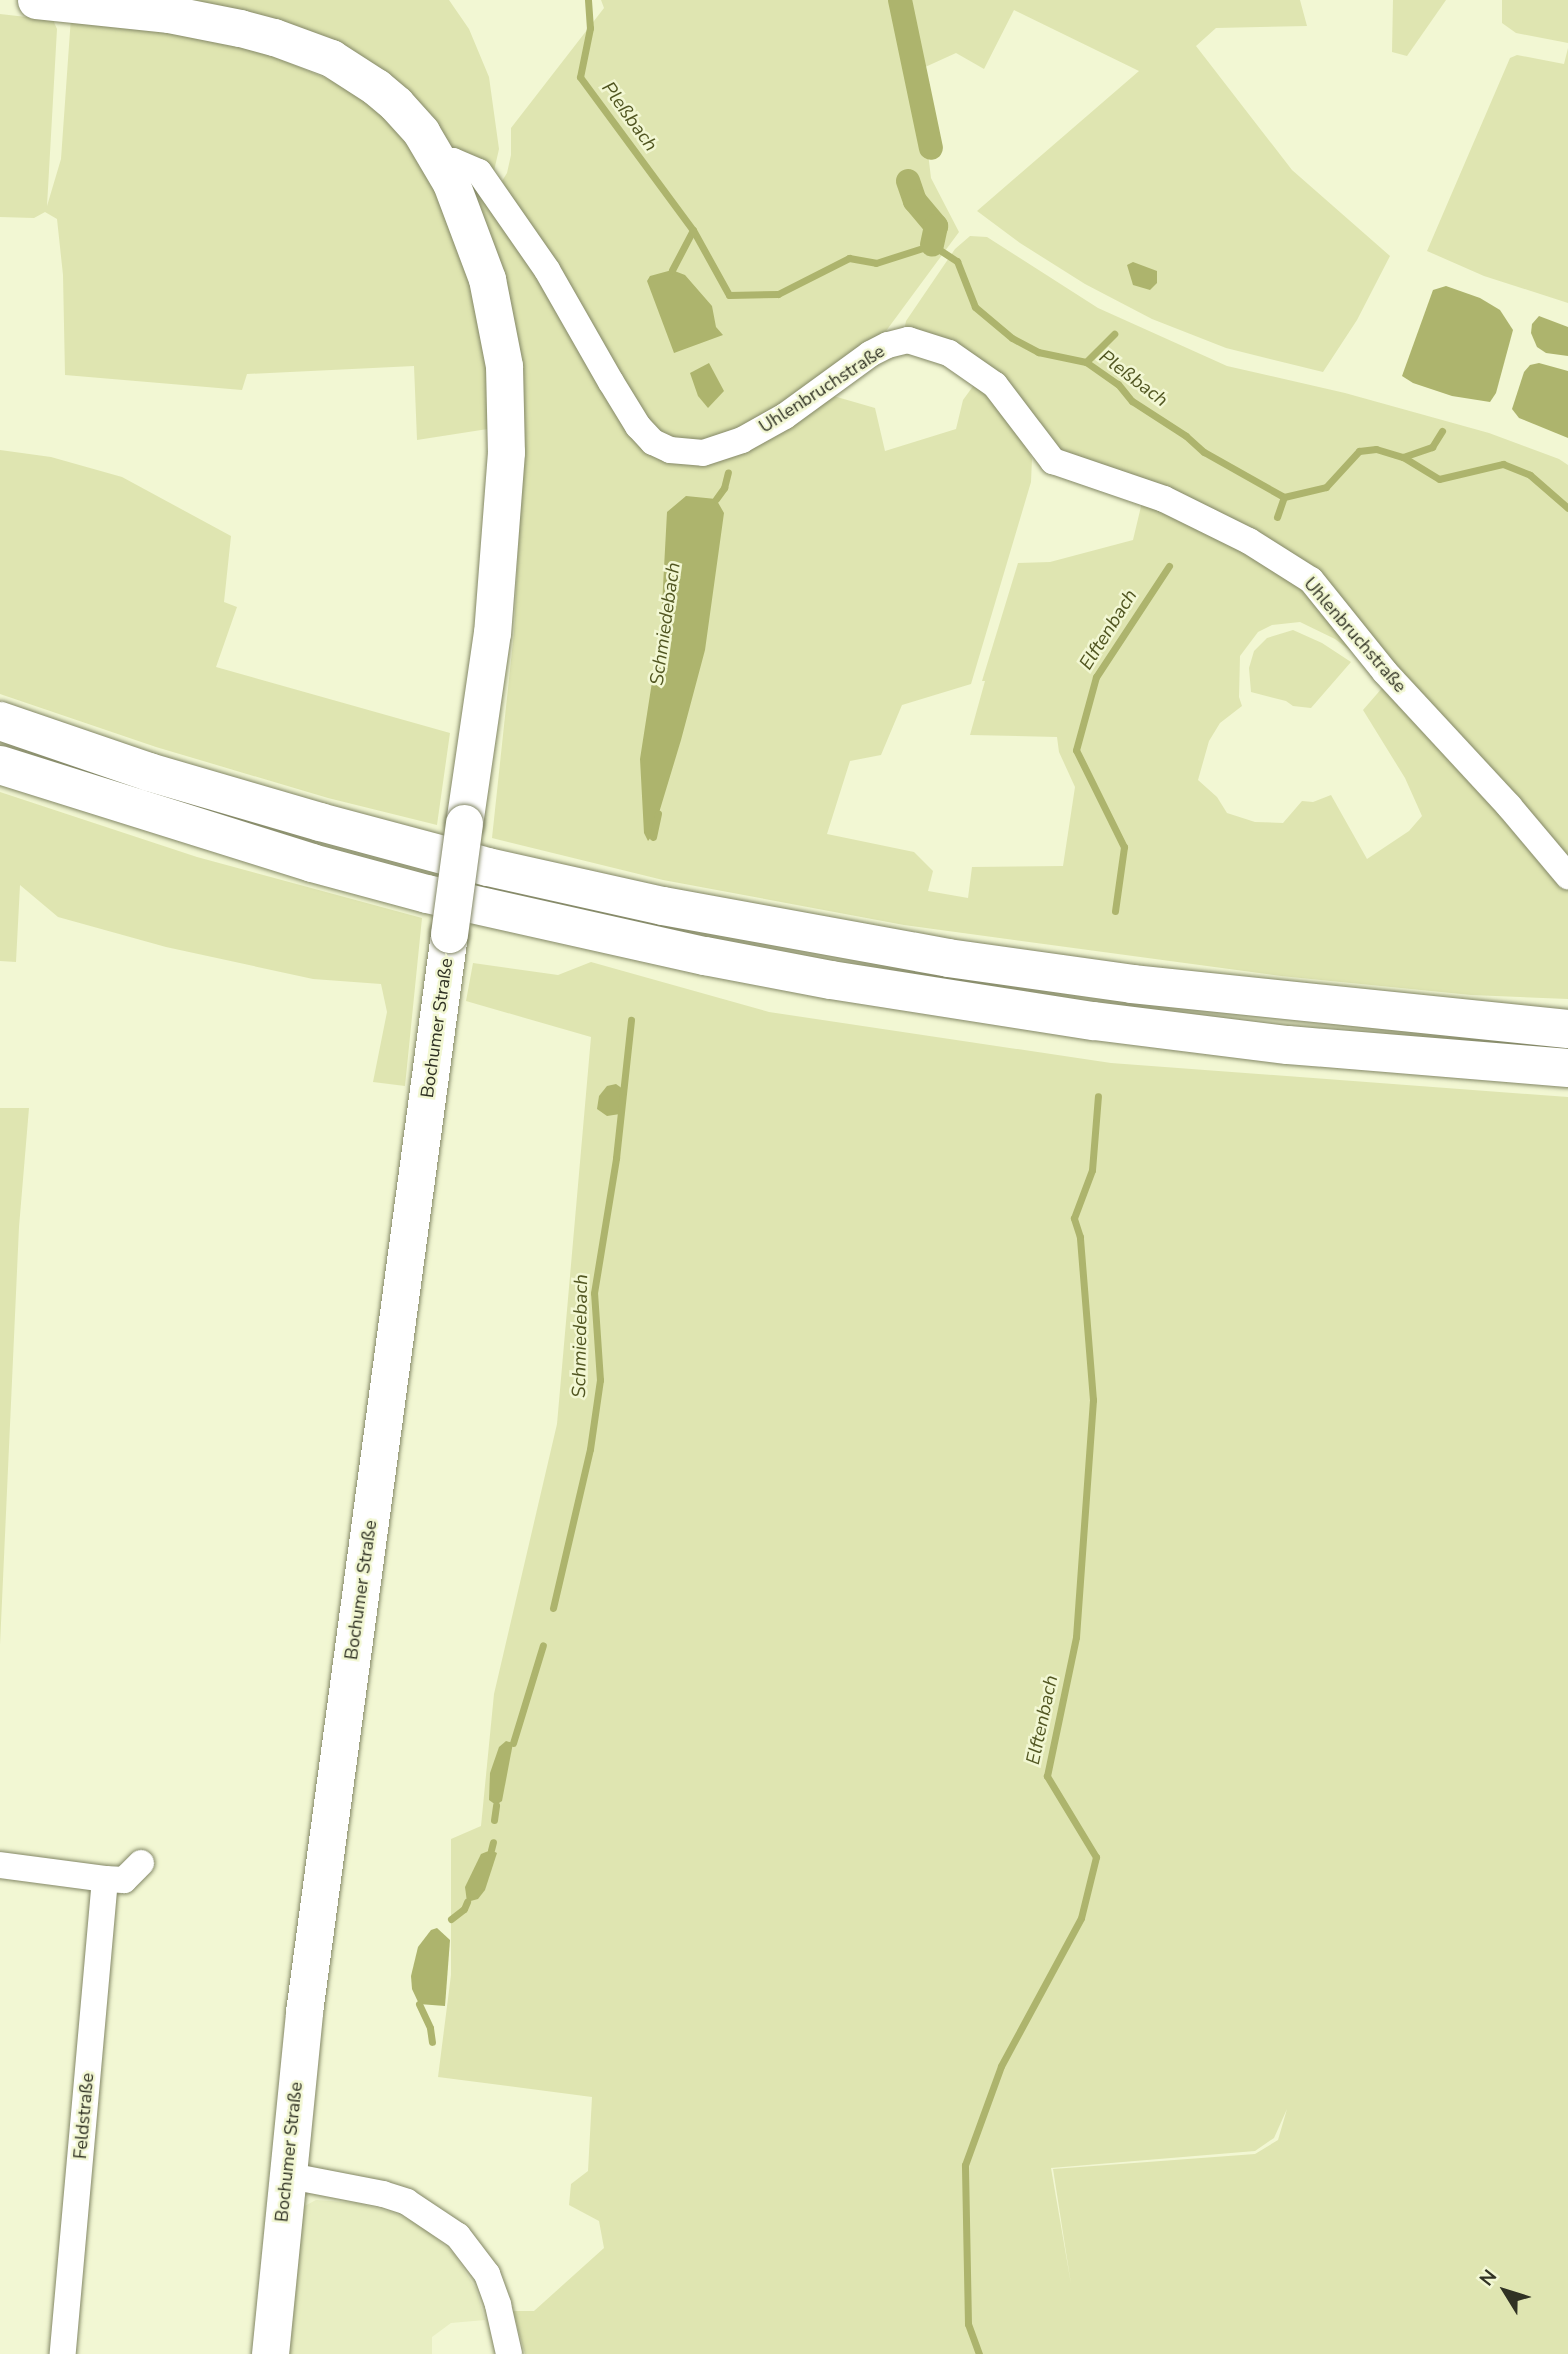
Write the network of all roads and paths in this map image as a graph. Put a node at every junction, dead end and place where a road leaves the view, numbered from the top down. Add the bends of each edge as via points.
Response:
1 (36, 0) edge
2 (440, 161) junction
3 (0, 721) edge
4 (0, 765) edge
5 (1568, 876) edge
6 (1568, 1030) edge
7 (1568, 1068) edge
8 (141, 1863) dead end
9 (0, 1865) edge
10 (106, 1879) junction
11 (285, 2175) junction
12 (63, 2354) edge
13 (270, 2354) edge
14 (509, 2354) edge

1 - 2 main road, Bochumer Straße via 169,14 240,28 306,48 376,87 421,132
2 - 5 street, Uhlenbruchstraße via 480,172 547,270 638,426 653,442 670,450 703,453 742,440 888,345 908,340 950,353 995,386 1053,461 1164,499 1250,541 1311,580 1385,673
2 - 11 main road, Bochumer Straße, bridge via 487,279 503,366 506,453 494,610 333,1785
3 - 6 highway via 149,772 333,825 488,867 663,906 948,958 1132,984
4 - 7 highway via 337,870 569,928 730,961 1094,1021 1288,1045
8 - 10 street via 124,1881
9 - 10 street
10 - 12 street, Feldstraße
11 - 13 main road, Bochumer Straße
11 - 14 street via 407,2202 458,2236 487,2274

